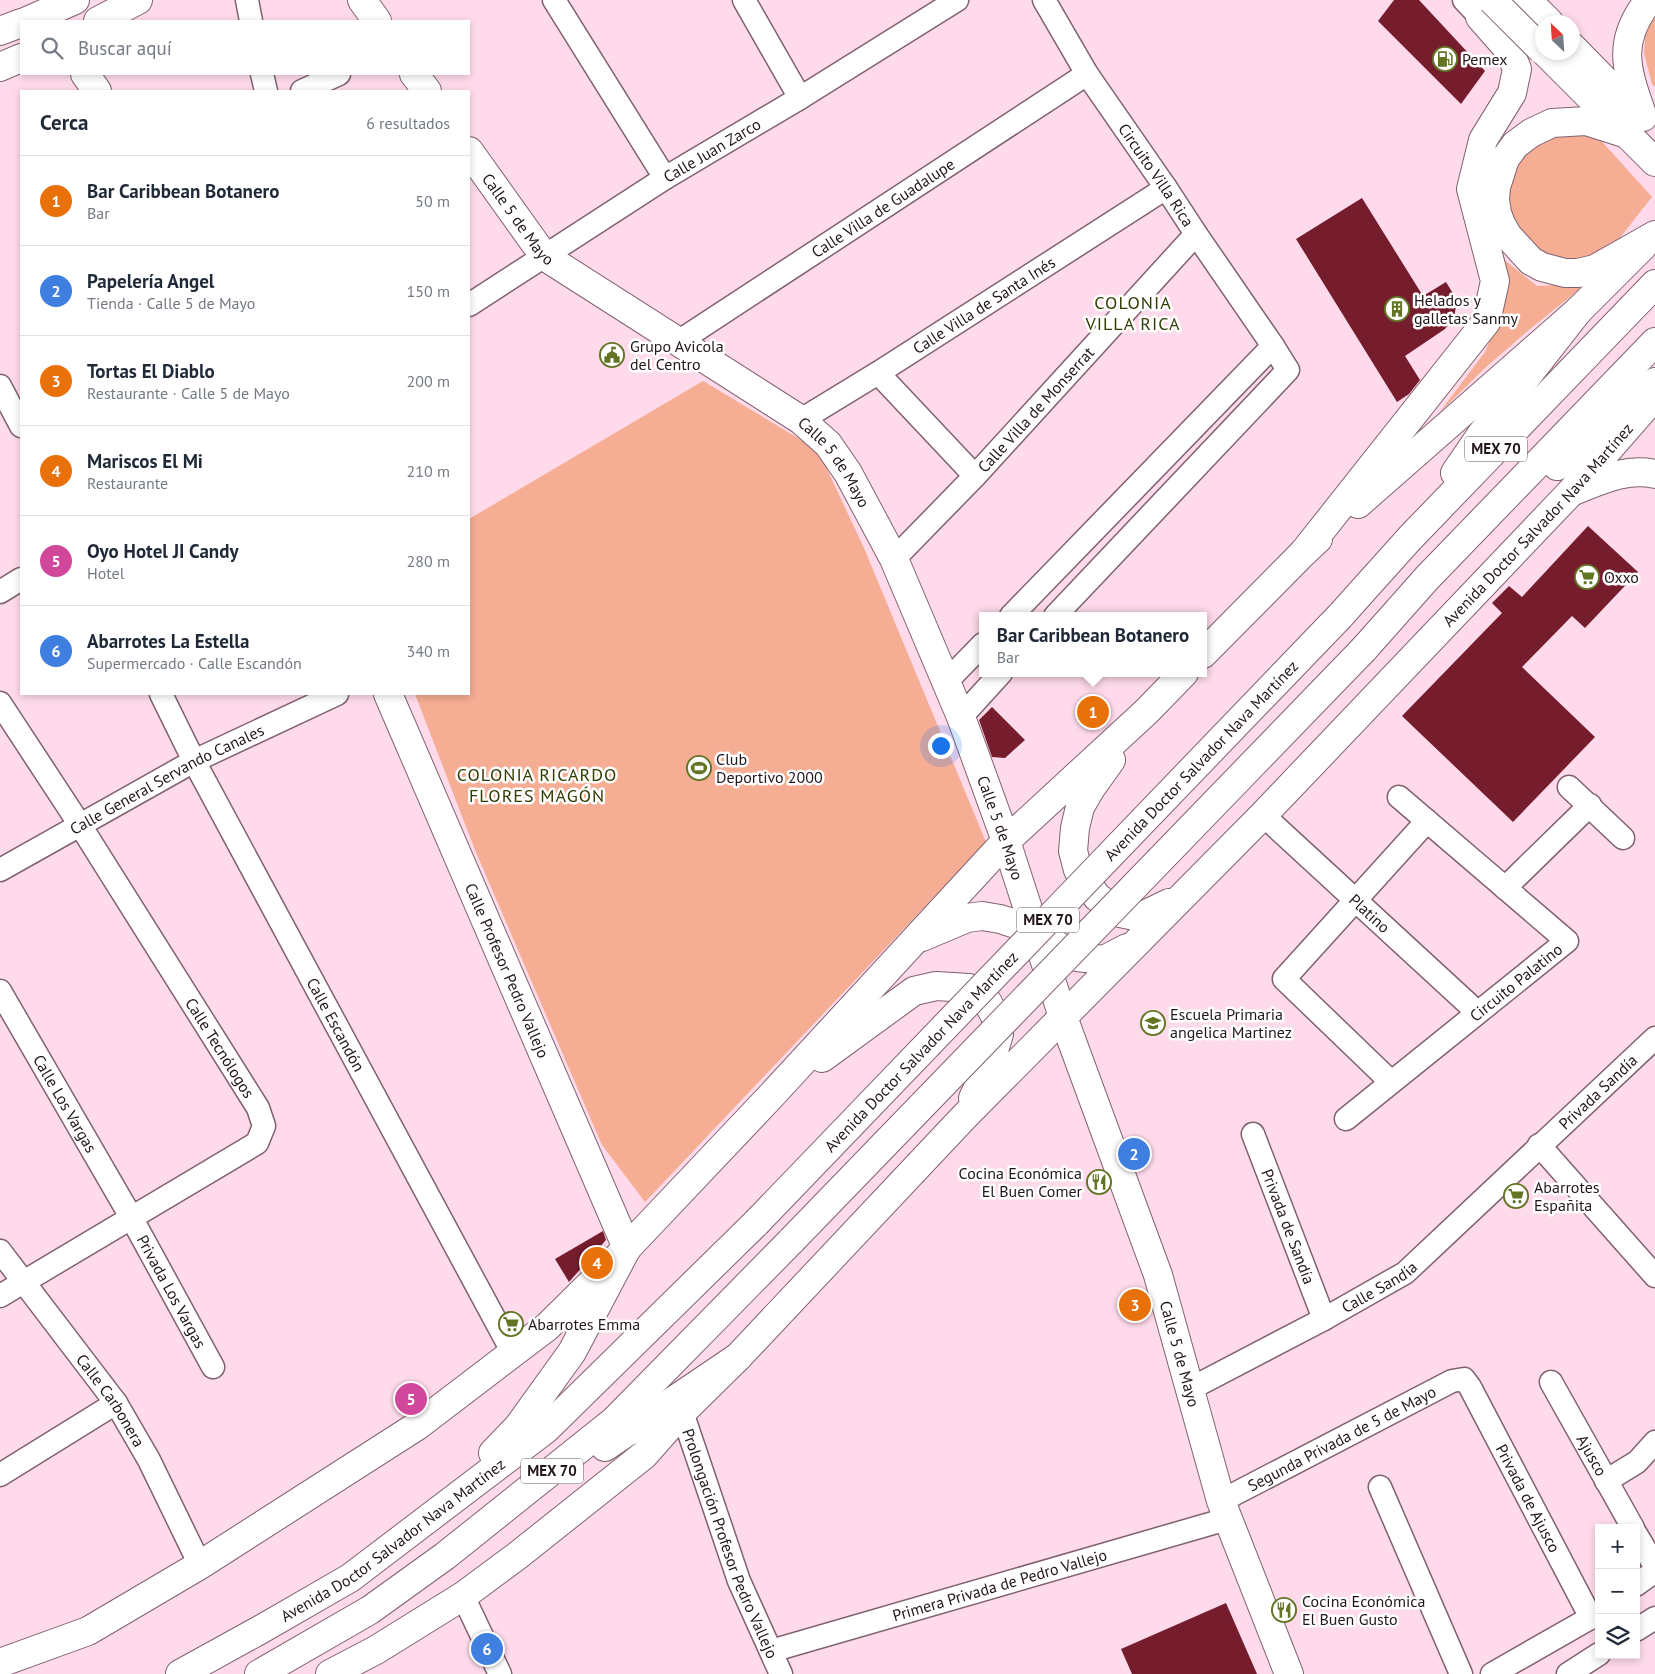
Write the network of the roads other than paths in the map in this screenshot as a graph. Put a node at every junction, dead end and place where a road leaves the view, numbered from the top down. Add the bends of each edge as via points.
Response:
1 (74, 0) edge
2 (138, 0) edge
3 (247, 0) edge
4 (362, 0) edge
5 (554, 0) edge
6 (744, 0) edge
7 (957, 0) edge
8 (1044, 0) edge
9 (1527, 0) edge
10 (1649, 0) edge
11 (1480, 4) edge
12 (1541, 15) edge
13 (34, 16) edge
14 (100, 20) edge
15 (251, 20) edge
16 (376, 20) edge
17 (20, 22) edge
18 (0, 31) edge
19 (1535, 44) edge
20 (20, 58) edge
21 (1556, 60) edge
22 (1580, 60) edge
23 (0, 67) edge
24 (1087, 74) junction
25 (86, 75) edge
26 (262, 75) edge
27 (337, 75) edge
28 (415, 75) edge
29 (96, 90) edge
30 (266, 90) edge
31 (304, 90) edge
32 (426, 90) edge
33 (1605, 97) junction
34 (800, 98) junction
35 (1640, 127) edge
36 (470, 151) edge
37 (1655, 162) edge
38 (665, 178) junction
39 (1166, 188) junction
40 (1196, 234) junction
41 (1655, 235) edge
42 (544, 256) junction
43 (1655, 284) edge
44 (470, 304) edge
45 (1578, 311) junction
46 (678, 342) junction
47 (1655, 342) edge
48 (1273, 346) junction
49 (878, 373) junction
50 (1655, 382) edge
51 (0, 386) edge
52 (1655, 396) edge
53 (801, 420) junction
54 (20, 424) edge
55 (1655, 474) edge
56 (976, 476) junction
57 (1570, 492) junction
58 (1110, 514) junction
59 (1132, 534) junction
60 (1410, 538) junction
61 (1304, 552) junction
62 (894, 559) junction
63 (1427, 578) junction
64 (20, 580) edge
65 (0, 592) edge
66 (1015, 612) edge
67 (1059, 612) edge
68 (979, 648) edge
69 (1207, 650) edge
70 (997, 677) edge
71 (1180, 677) edge
72 (946, 682) junction
73 (161, 695) edge
74 (334, 695) edge
75 (388, 695) edge
76 (0, 704) edge
77 (1146, 712) junction
78 (961, 717) junction
79 (194, 761) junction
80 (1569, 787) dead end
81 (1399, 797) dead end
82 (1590, 805) junction
83 (1263, 816) junction
84 (1427, 821) junction
85 (80, 825) junction
86 (1624, 838) dead end
87 (1006, 841) junction
88 (0, 870) edge
89 (1199, 880) junction
90 (1505, 888) junction
91 (1356, 901) junction
92 (1037, 935) junction
93 (913, 941) junction
94 (1135, 944) junction
95 (0, 991) edge
96 (1477, 1012) junction
97 (1063, 1017) junction
98 (1655, 1038) edge
99 (1391, 1082) junction
100 (770, 1097) junction
101 (964, 1117) junction
102 (1346, 1119) dead end
103 (1253, 1134) dead end
104 (1539, 1145) junction
105 (131, 1217) junction
106 (627, 1248) junction
107 (0, 1251) edge
108 (1655, 1276) edge
109 (22, 1282) junction
110 (0, 1296) edge
111 (1324, 1319) junction
112 (513, 1354) junction
113 (738, 1357) junction
114 (213, 1367) dead end
115 (1464, 1379) joint
116 (1551, 1382) dead end
117 (1190, 1389) junction
118 (116, 1403) junction
119 (682, 1412) junction
120 (1655, 1442) edge
121 (0, 1475) edge
122 (1606, 1481) junction
123 (1380, 1487) dead end
124 (1224, 1510) junction
125 (434, 1515) junction
126 (1631, 1524) edge
127 (1640, 1541) edge
128 (445, 1556) junction
129 (200, 1565) junction
130 (1655, 1566) edge
131 (1655, 1571) edge
132 (1640, 1582) edge
133 (464, 1596) junction
134 (1595, 1615) edge
135 (1655, 1618) edge
136 (1640, 1627) edge
137 (33, 1651) junction
138 (771, 1651) junction
139 (1595, 1657) edge
140 (0, 1663) edge
141 (269, 1668) edge
142 (0, 1674) edge
143 (180, 1674) edge
144 (330, 1674) edge
145 (500, 1674) edge
146 (781, 1674) edge
147 (1289, 1674) edge
148 (1461, 1674) edge
149 (1492, 1674) edge
150 (1568, 1674) edge

1 - 13 main road
2 - 14 main road
3 - 15 street
4 - 16 main road
5 - 38 street
6 - 34 street
7 - 34 street, Calle Juan Zarco
8 - 24 street, Circuito Villa Rica
9 - 12 main road
10 - 35 main road via 1639,12 1627,44 1628,74
11 - 19 main road, bridge
11 - 61 main road via 1517,69 1512,93 1483,140 1471,189 1495,281 1486,322
17 - 18 main road
20 - 23 main road
21 - 33 main road
22 - 33 main road
24 - 39 street, Circuito Villa Rica
24 - 46 street, Calle Villa de Guadalupe
25 - 29 main road
26 - 30 street
27 - 31 street
28 - 32 main road
33 - 35 main road
34 - 38 street, Calle Juan Zarco
35 - 37 main road
35 - 41 main road via 1586,121 1552,123 1531,133 1505,158 1495,200 1497,213 1508,236 1531,261 1565,273 1595,269
36 - 42 main road, Calle 5 de Mayo
38 - 42 street, Calle Juan Zarco
39 - 40 street, Circuito Villa Rica
39 - 49 street, Calle Villa de Santa Inés
40 - 48 street, Circuito Villa Rica
40 - 56 street, Calle Villa de Monserrat
41 - 45 main road
42 - 44 street, Calle Juan Zarco
42 - 46 main road, Calle 5 de Mayo
43 - 60 main road, Avenida Doctor Salvador Nava Martínez / MEX 70
45 - 60 main road via 1481,435
45 - 61 main road
46 - 53 main road, Calle 5 de Mayo
47 - 63 main road, MEX 70
48 - 58 street
48 - 59 street, Circuito Villa Rica via 1288,370
49 - 53 street, Calle Villa de Santa Inés
49 - 56 street
50 - 63 main road
51 - 54 street
52 - 57 main road, Avenida Doctor Salvador Nava Martínez
53 - 62 main road, Calle 5 de Mayo via 828,444 848,473
55 - 57 main road via 1616,475
56 - 62 street, Calle Villa de Monserrat
57 - 83 main road, Avenida Doctor Salvador Nava Martínez
58 - 59 street
58 - 66 street
59 - 67 street, Circuito Villa Rica
60 - 125 main road, Avenida Doctor Salvador Nava Martínez / MEX 70, bridge via 1340,616 756,1223 546,1429
61 - 69 main road
62 - 72 main road, Calle 5 de Mayo
63 - 128 main road, MEX 70, bridge via 1364,649 614,1422
64 - 65 street
68 - 72 street
70 - 78 street
71 - 77 main road
72 - 78 main road, Calle 5 de Mayo
73 - 79 street, Calle Escandón
74 - 79 street, Calle General Servando Canales
75 - 106 main road, Calle Profesor Pedro Vallejo
76 - 85 street, Calle Tecnólogos
77 - 87 main road
77 - 89 main road via 1080,808 1073,851 1078,870 1097,898 1120,913 1140,917 1176,900
78 - 87 main road, Calle 5 de Mayo
79 - 85 street, Calle General Servando Canales
79 - 112 street, Calle Escandón
80 - 82 street
81 - 84 street, Circuito Palatino
82 - 86 street
82 - 90 street
83 - 89 main road, Avenida Doctor Salvador Nava Martínez
83 - 91 street, Platino
84 - 90 street, Circuito Palatino
84 - 91 street
85 - 88 street, Calle General Servando Canales
85 - 105 street, Calle Tecnólogos via 258,1108 264,1126 257,1143
87 - 92 main road, Calle 5 de Mayo
87 - 93 main road
89 - 94 main road, Avenida Doctor Salvador Nava Martínez
90 - 96 street, Circuito Palatino via 1566,941
91 - 96 street, Platino
91 - 99 street via 1284,979
92 - 93 main road via 1025,927 982,916 968,918
92 - 94 main road via 1077,957 1089,959 1104,960
92 - 97 main road, Calle 5 de Mayo
93 - 100 main road
94 - 97 main road, Avenida Doctor Salvador Nava Martínez
95 - 105 street, Calle Los Vargas
96 - 99 street, Circuito Palatino
97 - 101 main road, Avenida Doctor Salvador Nava Martínez
97 - 117 main road, Calle 5 de Mayo via 1158,1275
98 - 104 street, Privada Sandía
99 - 102 street, Circuito Palatino
100 - 101 main road via 914,991 957,986 982,995 995,1016 999,1034 991,1061
100 - 106 main road
101 - 113 main road, Avenida Doctor Salvador Nava Martínez
103 - 111 street, Privada de Sandía
104 - 108 street
104 - 111 street, Calle Sandía via 1405,1272
105 - 109 street, Calle Tecnólogos
105 - 114 street, Privada Los Vargas
106 - 112 main road via 547,1327
106 - 125 main road via 572,1352 556,1375 518,1427
107 - 109 street, Calle Carbonera
109 - 110 street, Calle Tecnólogos
109 - 118 street, Calle Carbonera
111 - 117 street, Calle Sandía
112 - 129 main road via 417,1426
113 - 119 main road, Avenida Doctor Salvador Nava Martínez
113 - 128 main road
115 - 124 street, Segunda Privada de 5 de Mayo via 1452,1381
115 - 134 street, Privada de Ajusco
116 - 122 street, Ajusco
117 - 124 main road, Calle 5 de Mayo
118 - 121 street
118 - 129 street, Calle Carbonera via 149,1460
119 - 133 main road, Avenida Doctor Salvador Nava Martínez via 644,1455
119 - 138 street, Prolongación Profesor Pedro Vallejo via 738,1581
120 - 122 street via 1637,1462
122 - 126 street, Ajusco
123 - 148 street
124 - 138 street, Primera Privada de Pedro Vallejo
124 - 147 main road, Calle 5 de Mayo
125 - 143 main road, Avenida Doctor Salvador Nava Martínez / MEX 70 via 350,1578
127 - 130 street
128 - 141 main road, MEX 70 via 370,1610
129 - 137 main road via 88,1630
131 - 132 street
133 - 144 main road, Avenida Doctor Salvador Nava Martínez
133 - 145 street
134 - 149 street
135 - 136 street
137 - 140 main road
137 - 142 main road
138 - 146 street, Prolongación Profesor Pedro Vallejo
139 - 150 street

